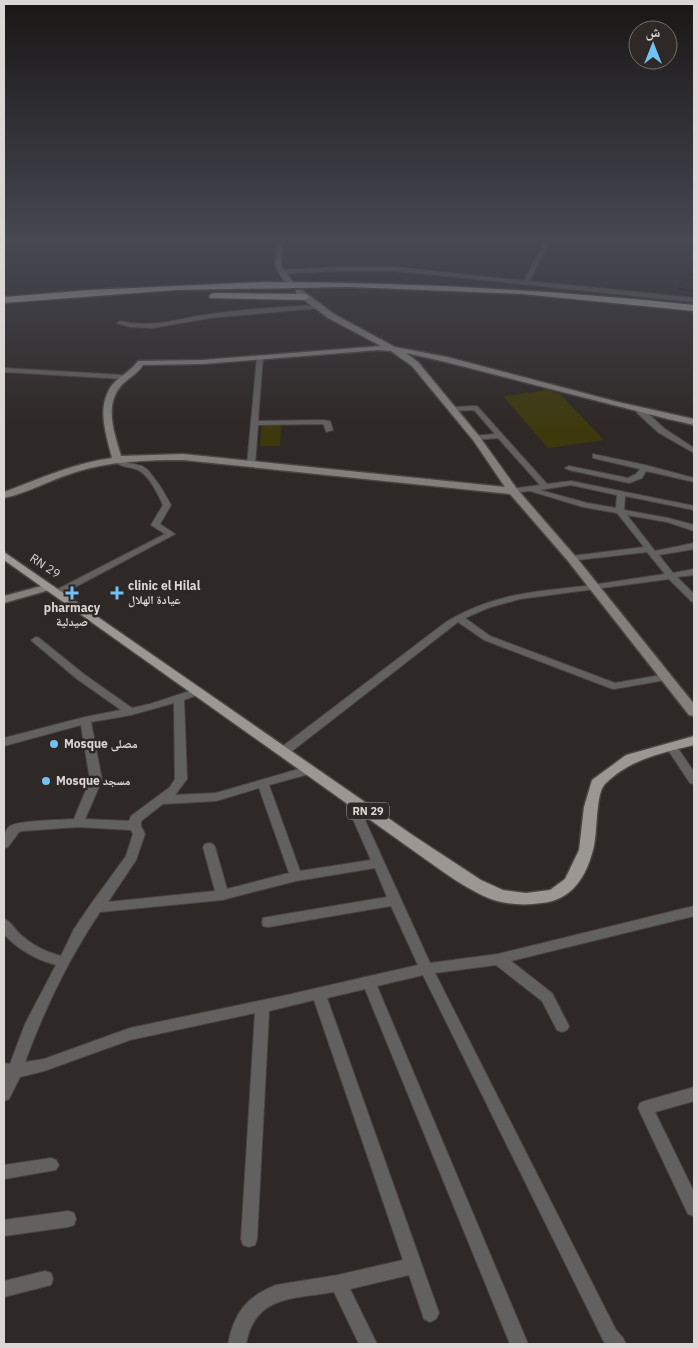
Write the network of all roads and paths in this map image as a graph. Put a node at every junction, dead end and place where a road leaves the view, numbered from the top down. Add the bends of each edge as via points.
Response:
1 (313, 303) edge
2 (595, 303) edge
3 (641, 303) edge
4 (318, 307) junction
5 (694, 308) edge
6 (694, 312) edge
7 (120, 323) dead end
8 (390, 348) junction
9 (260, 357) junction
10 (4, 370) edge
11 (124, 378) junction
12 (452, 409) junction
13 (640, 411) junction
14 (254, 422) junction
15 (694, 422) edge
16 (328, 430) dead end
17 (502, 434) junction
18 (476, 438) junction
19 (694, 451) edge
20 (596, 456) dead end
21 (117, 459) junction
22 (250, 465) junction
23 (645, 467) junction
24 (569, 468) dead end
25 (585, 472) junction
26 (694, 480) edge
27 (571, 482) junction
28 (545, 486) junction
29 (531, 489) junction
30 (513, 491) junction
31 (621, 492) junction
32 (4, 495) edge
33 (673, 504) junction
34 (694, 508) edge
35 (620, 510) junction
36 (668, 520) junction
37 (694, 528) edge
38 (694, 546) edge
39 (651, 551) junction
40 (4, 555) edge
41 (572, 559) junction
42 (694, 572) edge
43 (670, 576) junction
44 (596, 588) junction
45 (54, 590) junction
46 (4, 600) edge
47 (694, 600) edge
48 (458, 618) junction
49 (36, 640) dead end
50 (666, 677) junction
51 (196, 692) junction
52 (179, 698) junction
53 (131, 712) junction
54 (694, 712) edge
55 (84, 720) junction
56 (694, 741) edge
57 (4, 742) edge
58 (671, 747) junction
59 (283, 752) junction
60 (309, 770) junction
61 (694, 780) edge
62 (264, 783) junction
63 (350, 799) junction
64 (160, 800) junction
65 (78, 823) junction
66 (135, 826) junction
67 (4, 844) edge
68 (209, 847) dead end
69 (379, 863) junction
70 (296, 876) junction
71 (222, 895) junction
72 (396, 900) junction
73 (95, 908) junction
74 (694, 911) edge
75 (268, 922) dead end
76 (4, 924) edge
77 (498, 959) junction
78 (64, 962) junction
79 (426, 969) junction
80 (368, 982) junction
81 (319, 994) junction
82 (262, 1006) junction
83 (562, 1026) dead end
84 (10, 1070) edge
85 (4, 1094) edge
86 (694, 1094) edge
87 (51, 1165) dead end
88 (4, 1172) edge
89 (694, 1208) edge
90 (68, 1219) dead end
91 (4, 1228) edge
92 (249, 1239) dead end
93 (414, 1266) junction
94 (45, 1279) dead end
95 (338, 1282) junction
96 (4, 1289) edge
97 (430, 1313) dead end
98 (237, 1344) edge
99 (368, 1344) edge
100 (519, 1344) edge
101 (617, 1344) edge

1 - 4 street
2 - 6 highway
3 - 5 highway
4 - 7 street via 212,316 145,327
4 - 8 street
8 - 9 street
8 - 12 street via 415,364
8 - 13 street
9 - 11 street via 146,362
9 - 14 street
10 - 11 street
11 - 21 street via 109,397 106,409
12 - 17 street via 476,408
12 - 18 street
13 - 15 street
13 - 19 street via 662,431
14 - 16 street via 322,422 327,424
14 - 22 street
17 - 18 street
17 - 28 street
18 - 30 street
20 - 23 street
21 - 22 street via 183,457
21 - 32 street via 96,463
21 - 45 street via 146,473 167,505 155,525 171,534
22 - 30 street
23 - 25 street via 639,476 629,481
23 - 26 street
24 - 25 street
25 - 27 street via 580,479
27 - 28 street
27 - 31 street
28 - 29 street
29 - 30 street
29 - 35 street via 586,505
30 - 41 street
31 - 33 street
31 - 35 street
33 - 34 street
33 - 36 street
35 - 36 street
35 - 39 street
36 - 37 street
38 - 39 street
39 - 41 street
39 - 43 street
40 - 45 main road, RN 29 / RN 29
41 - 44 street
42 - 43 street
43 - 44 street
43 - 47 street
44 - 48 street via 541,592 488,603
44 - 50 street
45 - 46 street
45 - 51 main road, RN 29 / RN 29
48 - 50 street via 486,638 614,686
48 - 59 street
49 - 53 street
50 - 54 street
51 - 52 street
51 - 59 main road, RN 29 / RN 29
52 - 53 street
52 - 64 street via 181,779 174,790
53 - 55 street
55 - 57 street
55 - 65 street via 96,780
56 - 58 main road, RN 29 / RN 29
58 - 61 street
58 - 63 main road, RN 29 / RN 29 via 631,758 598,783 591,807 586,850 571,883 554,896 526,899 502,896 476,884
59 - 60 main road, RN 29 / RN 29
60 - 62 street
60 - 63 main road, RN 29 / RN 29
62 - 64 street via 216,797
62 - 70 street
63 - 69 street
64 - 66 street via 135,819
65 - 66 street
65 - 67 street via 15,829
66 - 73 street via 139,834 132,857
68 - 71 street
69 - 70 street
69 - 72 street
70 - 71 street
71 - 73 street
72 - 75 street
72 - 79 street
73 - 78 street
74 - 77 street
76 - 78 street via 13,937 46,958
77 - 79 street
77 - 83 street via 547,997
78 - 84 street
79 - 80 street
79 - 101 street via 610,1336
80 - 81 street
80 - 100 street
81 - 82 street
81 - 93 street
82 - 84 street via 130,1034 44,1065
82 - 92 street
84 - 85 street
86 - 89 street via 645,1108
87 - 88 street
90 - 91 street
93 - 95 street
93 - 97 street
94 - 96 street
95 - 98 street via 276,1293 255,1305 240,1328
95 - 99 street

